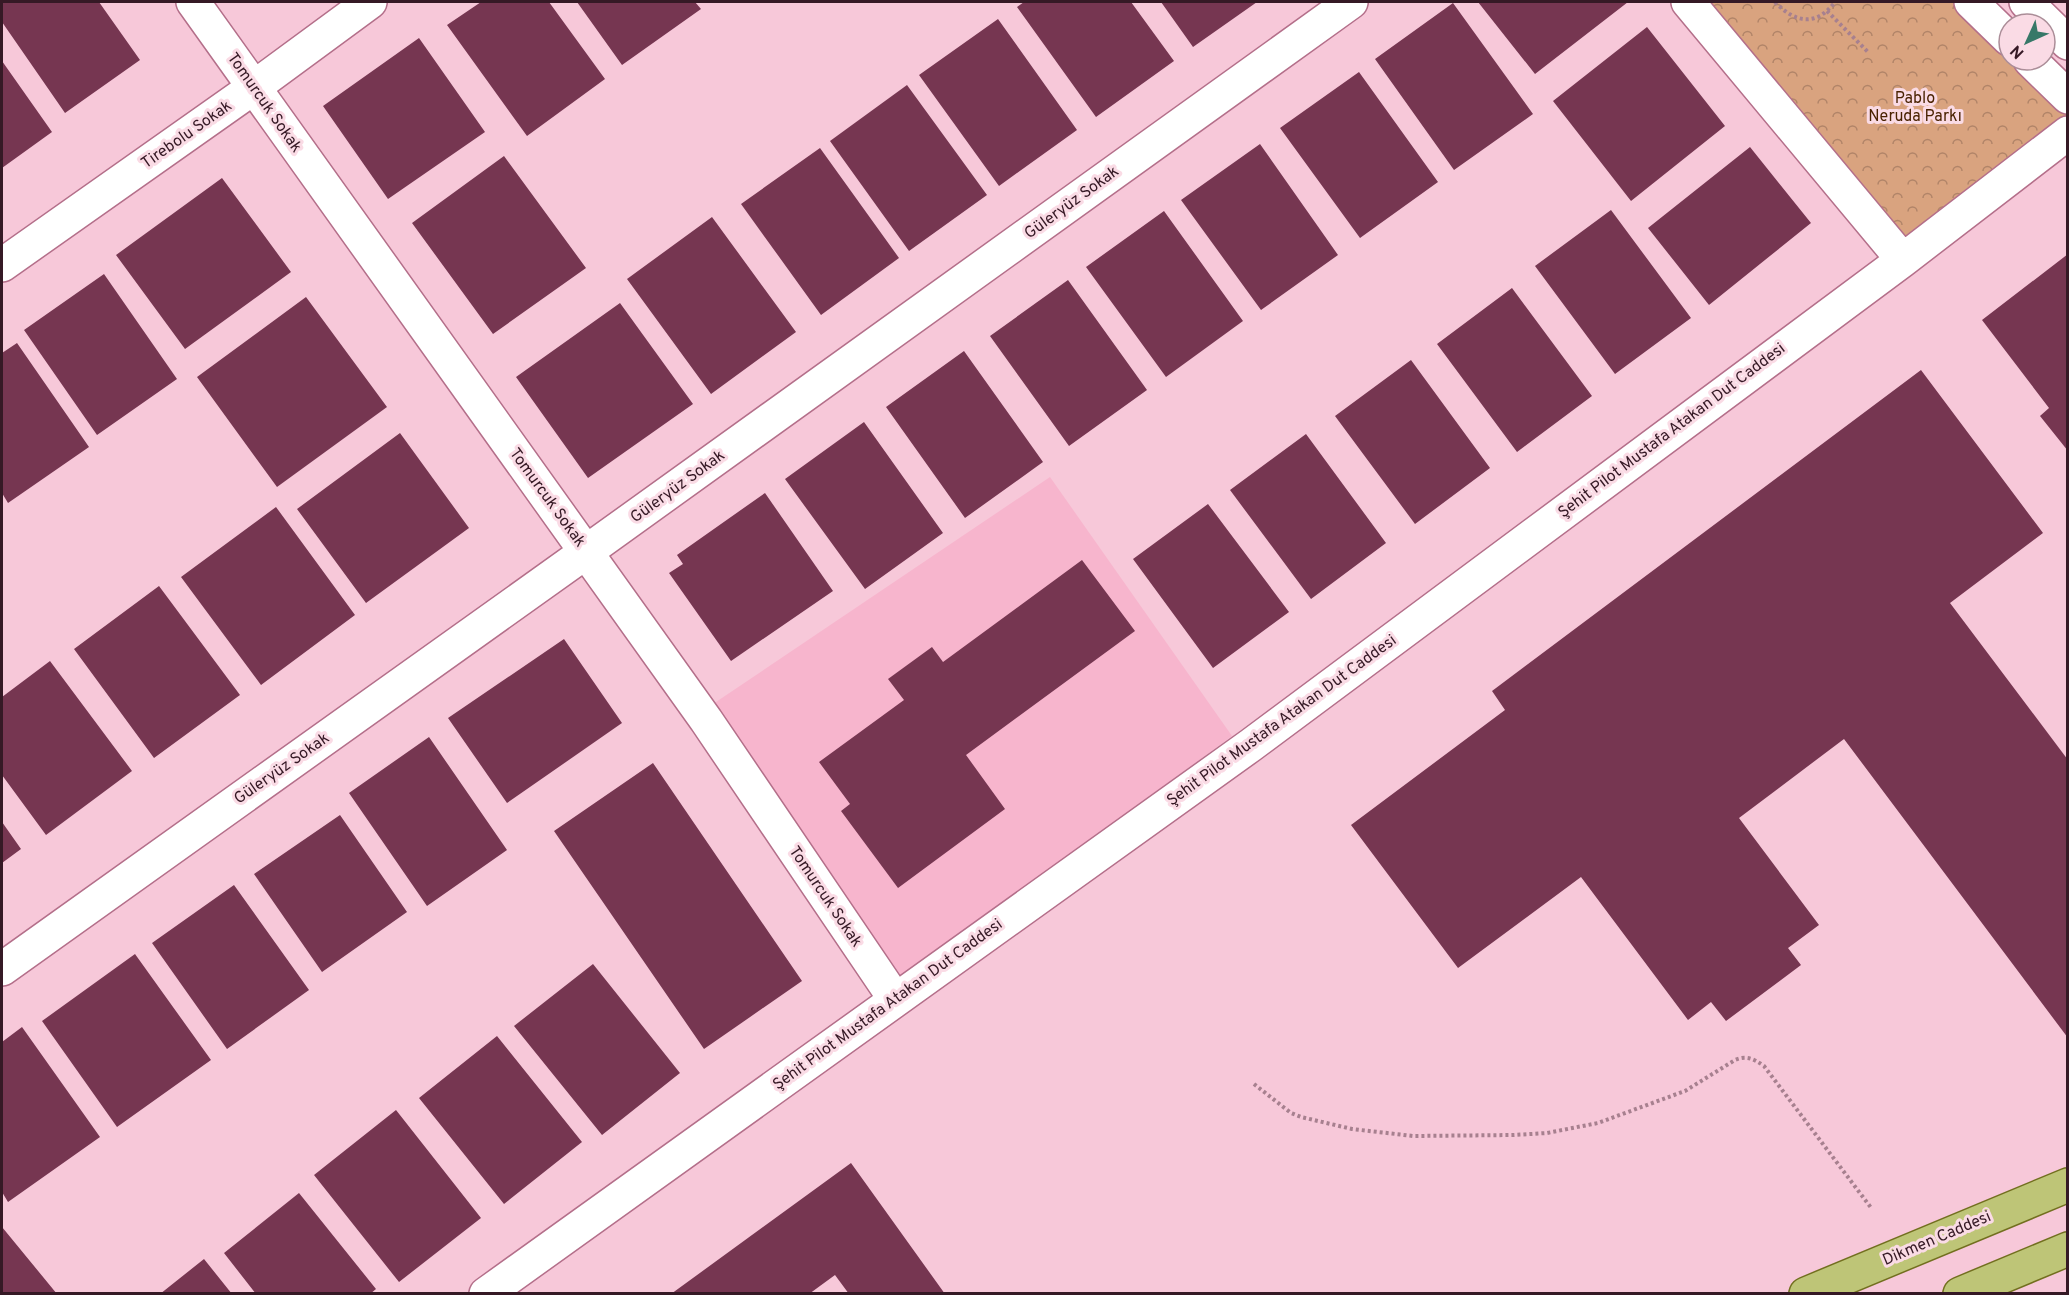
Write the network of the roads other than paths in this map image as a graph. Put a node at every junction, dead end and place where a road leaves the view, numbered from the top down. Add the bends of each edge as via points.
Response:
1 (193, 2) edge
2 (370, 2) edge
3 (1352, 2) edge
4 (1688, 2) edge
5 (1971, 2) edge
6 (2026, 2) edge
7 (1997, 27) edge
8 (2067, 43) edge
9 (2042, 72) edge
10 (254, 88) junction
11 (2067, 98) edge
12 (2067, 133) edge
13 (1903, 260) junction
14 (2, 265) edge
15 (586, 552) junction
16 (2, 969) edge
17 (895, 999) junction
18 (2067, 1185) edge
19 (2067, 1249) edge
20 (486, 1293) edge
21 (1806, 1293) edge
22 (1960, 1293) edge

1 - 10 street, Tomurcuk Sokak
2 - 10 street, Tirebolu Sokak
3 - 15 street, Güleryüz Sokak
4 - 13 street
5 - 7 street
6 - 8 street
9 - 11 street
10 - 14 street, Tirebolu Sokak
10 - 15 street, Tomurcuk Sokak
12 - 13 street, Şehit Pilot Mustafa Atakan Dut Caddesi
13 - 17 street, Şehit Pilot Mustafa Atakan Dut Caddesi via 1251,745
15 - 16 street, Güleryüz Sokak
15 - 17 street, Tomurcuk Sokak
17 - 20 street, Şehit Pilot Mustafa Atakan Dut Caddesi
18 - 21 main road, Dikmen Caddesi
19 - 22 main road

